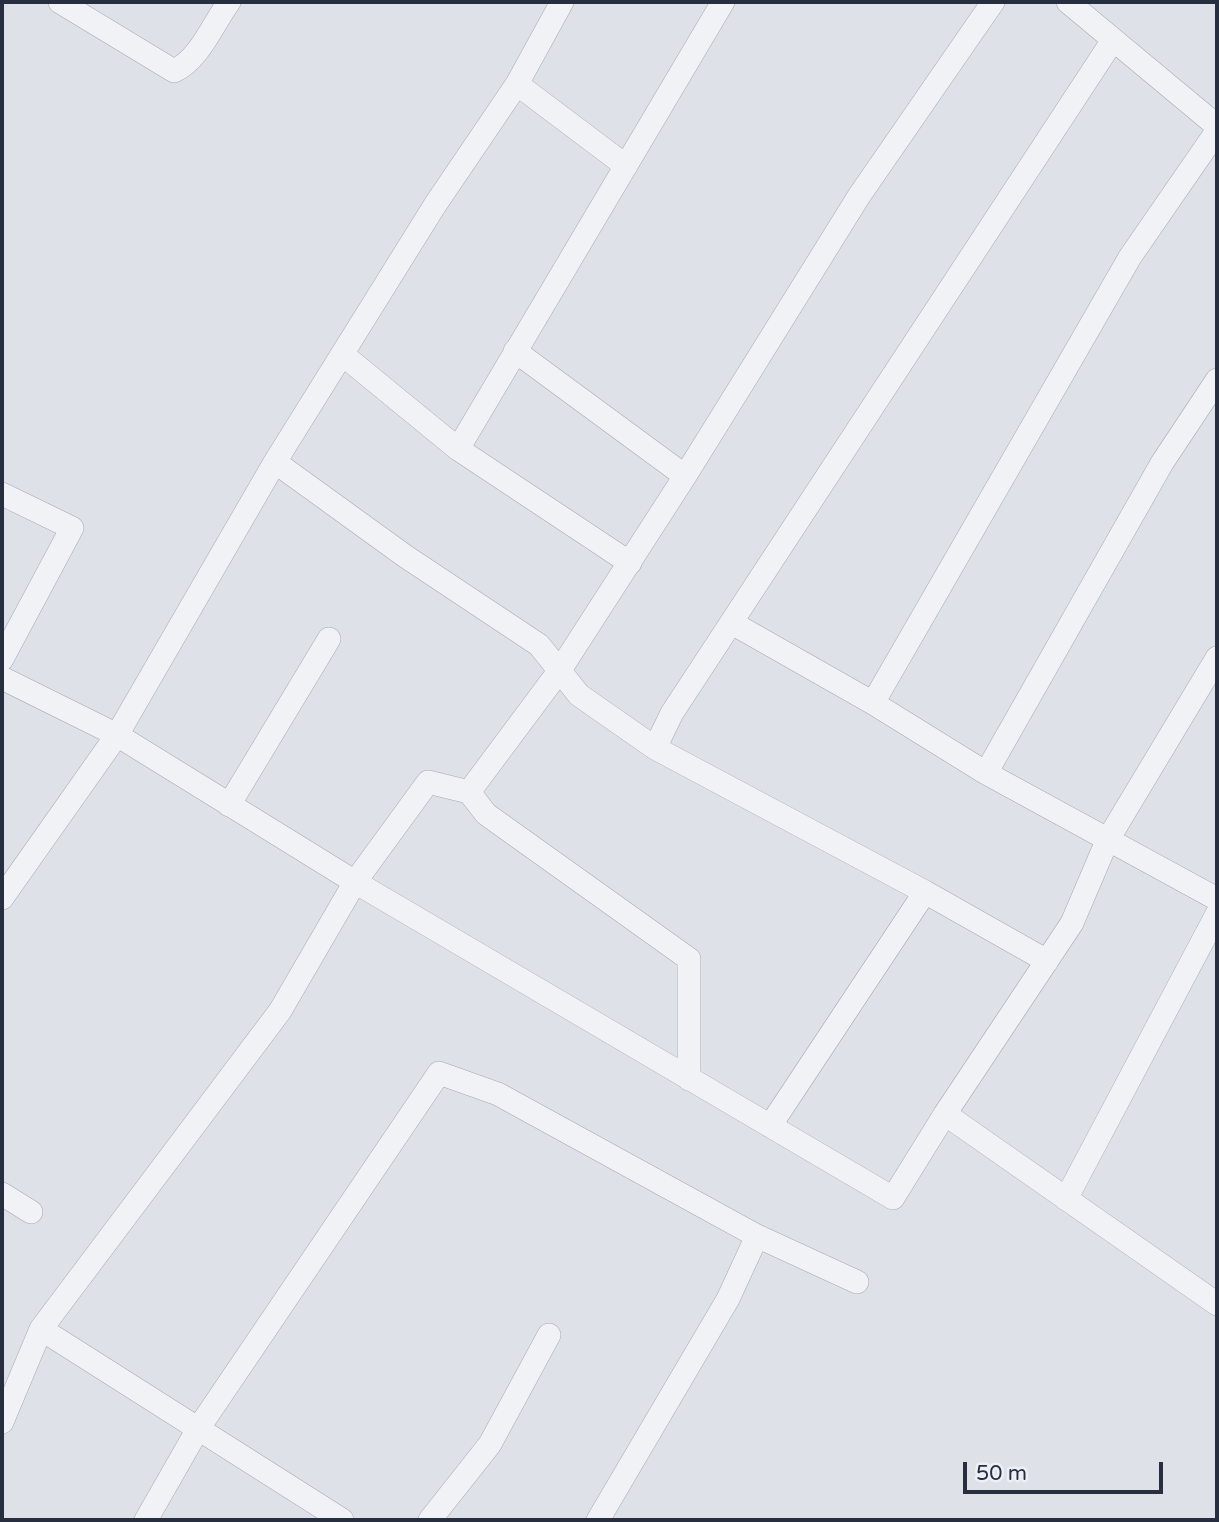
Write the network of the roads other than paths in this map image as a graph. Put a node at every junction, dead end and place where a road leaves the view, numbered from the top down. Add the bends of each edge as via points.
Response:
1 (60, 2) edge
2 (229, 2) edge
3 (562, 2) edge
4 (723, 2) edge
5 (993, 2) edge
6 (1068, 2) edge
7 (1114, 40) junction
8 (517, 84) junction
9 (1217, 128) edge
10 (626, 166) junction
11 (515, 351) junction
12 (342, 354) junction
13 (1217, 380) edge
14 (458, 449) junction
15 (275, 462) junction
16 (685, 476) junction
17 (2, 494) edge
18 (630, 563) junction
19 (732, 624) junction
20 (10, 626) edge
21 (329, 639) dead end
22 (1217, 658) edge
23 (2, 659) edge
24 (560, 670) junction
25 (2, 678) edge
26 (873, 703) junction
27 (117, 735) junction
28 (655, 748) junction
29 (986, 773) junction
30 (469, 792) junction
31 (229, 805) junction
32 (1107, 841) junction
33 (355, 882) junction
34 (925, 892) junction
35 (2, 898) edge
36 (1217, 899) edge
37 (1217, 914) edge
38 (1047, 961) junction
39 (689, 1079) junction
40 (945, 1114) junction
41 (770, 1126) junction
42 (2, 1194) edge
43 (1066, 1199) junction
44 (31, 1212) dead end
45 (757, 1236) junction
46 (857, 1282) dead end
47 (1217, 1304) edge
48 (41, 1329) junction
49 (549, 1335) dead end
50 (2, 1422) edge
51 (198, 1429) junction
52 (146, 1520) edge
53 (342, 1520) edge
54 (430, 1520) edge
55 (598, 1520) edge

1 - 2 street via 174,71 194,56
3 - 8 street
4 - 10 street
5 - 16 street via 859,196
6 - 7 street
7 - 9 street
7 - 19 street
8 - 10 street
8 - 12 street
9 - 26 street via 1130,257
10 - 11 street
11 - 14 street
11 - 16 street
12 - 14 street
12 - 15 street
13 - 29 street via 1162,463
14 - 18 street
15 - 24 street via 539,645
15 - 27 street
16 - 18 street
17 - 20 street via 72,528
18 - 24 street
19 - 26 street
19 - 28 street via 672,713
20 - 23 street
21 - 31 street
22 - 32 street
24 - 28 street via 579,695
24 - 30 street
25 - 27 street
26 - 29 street
27 - 31 street
27 - 35 street
28 - 34 street
29 - 32 street
30 - 33 street via 428,782
30 - 39 street via 486,814 689,959
31 - 33 street
32 - 36 street
32 - 38 street via 1072,923
33 - 39 street
33 - 48 street via 280,1011
34 - 38 street
34 - 41 street
37 - 43 street
38 - 40 street
39 - 41 street
40 - 41 street via 893,1198
40 - 43 street
42 - 44 street
43 - 47 street
45 - 46 street
45 - 51 street via 498,1094 439,1073
45 - 55 street via 728,1298
48 - 50 street
48 - 51 street
49 - 54 street via 490,1444
51 - 52 street
51 - 53 street

